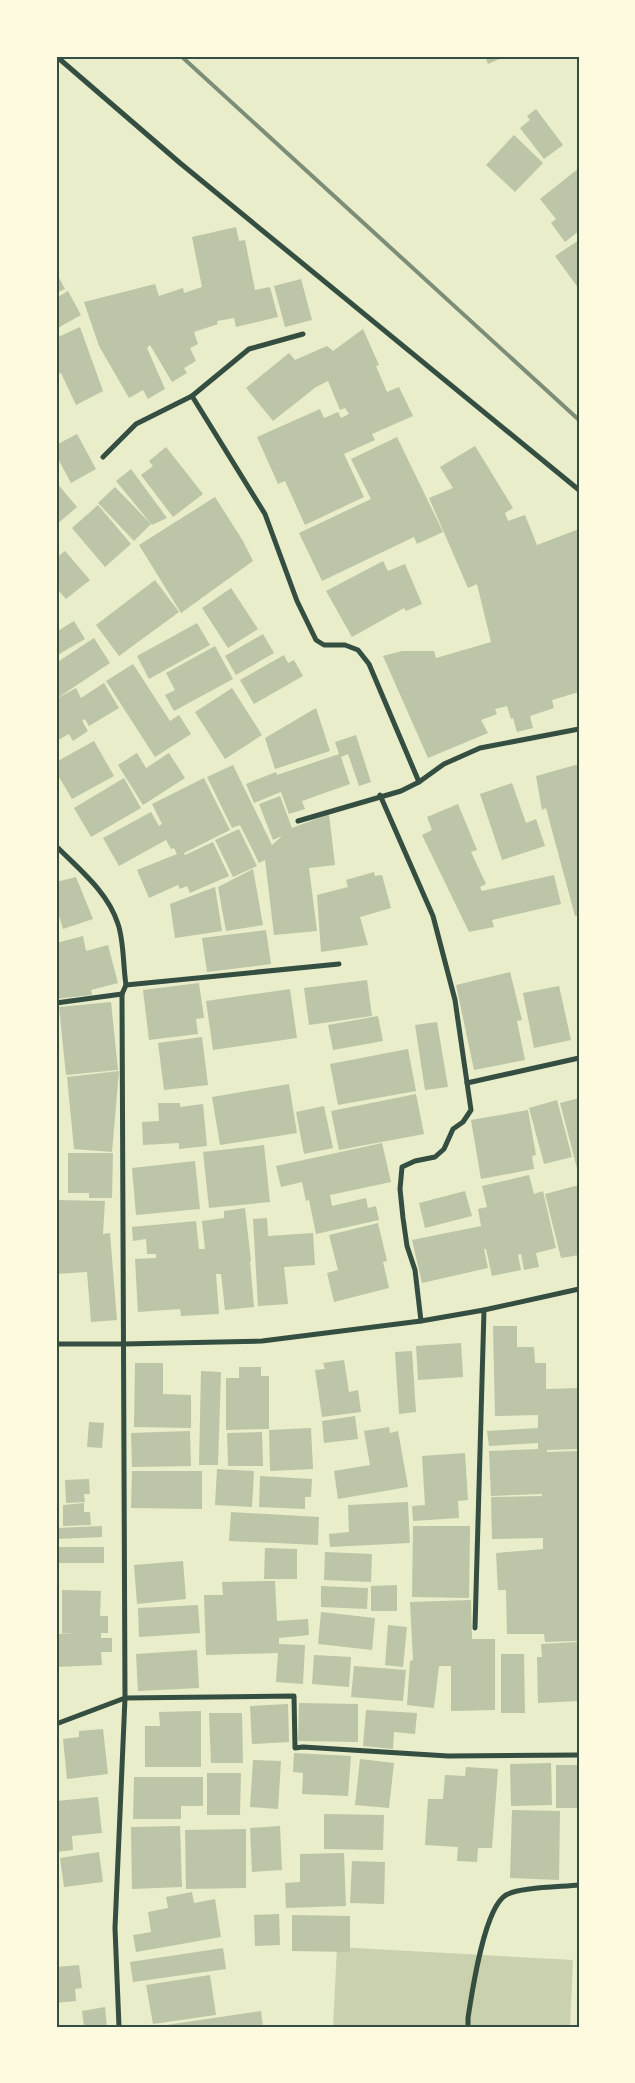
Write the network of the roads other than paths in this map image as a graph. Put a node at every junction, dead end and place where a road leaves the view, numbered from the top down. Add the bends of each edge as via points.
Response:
1 (56, 56) edge
2 (303, 334) dead end
3 (192, 396) junction
4 (103, 457) dead end
5 (579, 490) edge
6 (579, 729) edge
7 (419, 782) junction
8 (380, 796) junction
9 (298, 820) dead end
10 (56, 846) edge
11 (339, 964) dead end
12 (126, 985) junction
13 (122, 994) junction
14 (56, 1003) edge
15 (579, 1058) edge
16 (467, 1083) junction
17 (579, 1289) edge
18 (484, 1310) junction
19 (421, 1321) junction
20 (56, 1344) edge
21 (124, 1344) junction
22 (475, 1628) dead end
23 (125, 1698) junction
24 (56, 1724) edge
25 (579, 1755) edge
26 (579, 1885) edge
27 (119, 2027) edge
28 (468, 2027) edge

1 - 5 street via 180,163
2 - 3 street via 249,349
3 - 4 street via 136,424
3 - 7 street via 265,514 316,640 324,645 345,645 358,650 387,703
6 - 7 street via 480,748 444,764
7 - 8 street
8 - 9 street
8 - 16 street via 434,916 455,1000
10 - 12 street via 110,904 119,924
11 - 12 street
12 - 13 street
13 - 14 street
13 - 21 street
15 - 16 street
16 - 19 street via 472,1110 453,1129 444,1149 435,1157 402,1167 400,1174 407,1246
17 - 18 street
18 - 19 street
18 - 22 street
19 - 21 street via 262,1341
20 - 21 street
21 - 23 street
23 - 24 street
23 - 25 street via 294,1696 294,1748 448,1756
23 - 27 street via 115,1928
26 - 28 street via 517,1891 504,1896 495,1907 476,1967

